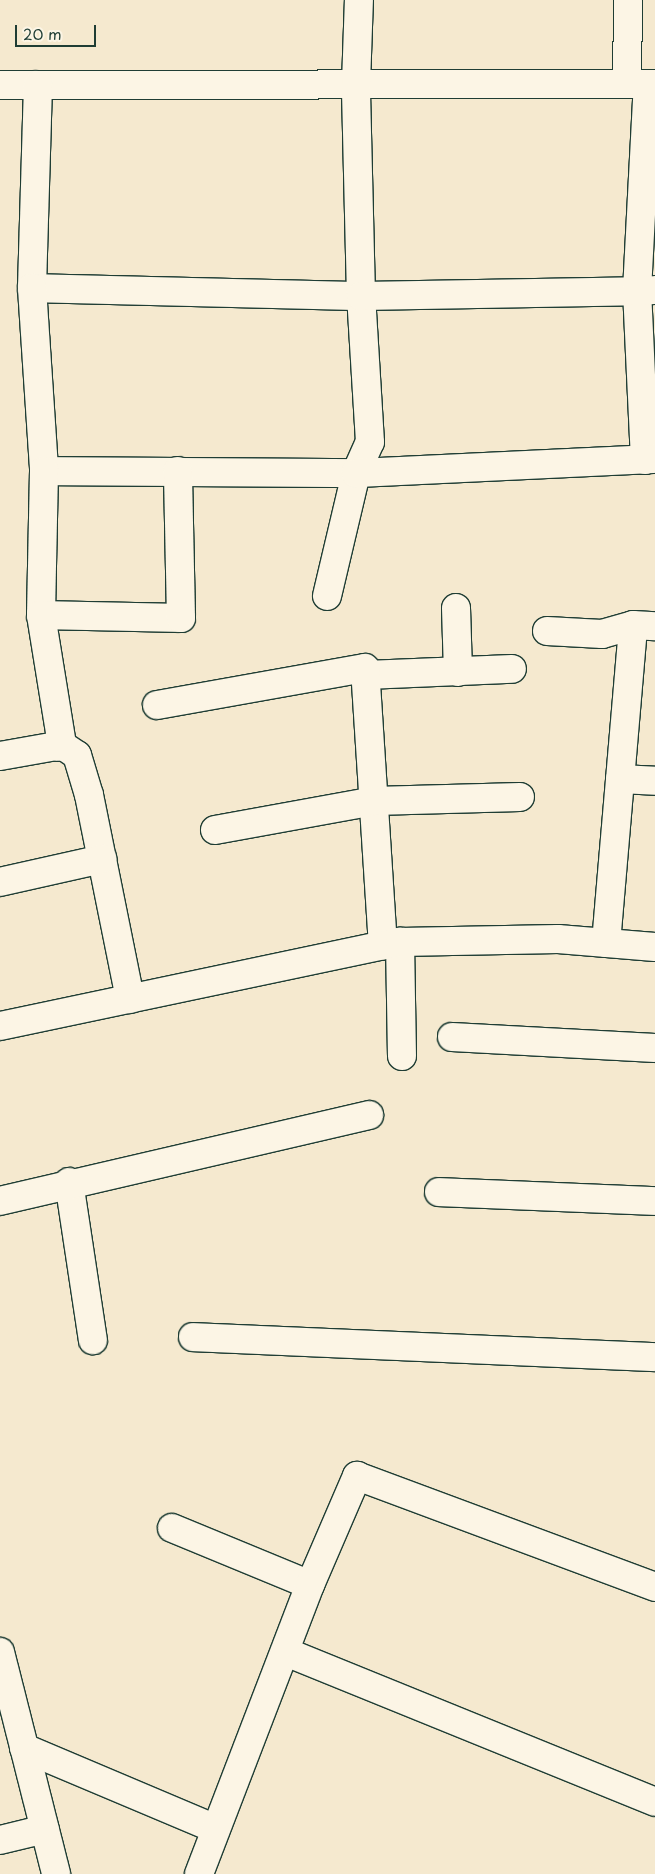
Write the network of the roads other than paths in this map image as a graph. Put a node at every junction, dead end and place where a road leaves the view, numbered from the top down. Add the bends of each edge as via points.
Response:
1 (359, 0) edge
2 (628, 0) edge
3 (356, 84) junction
4 (643, 84) edge
5 (0, 85) edge
6 (38, 85) junction
7 (32, 288) junction
8 (646, 291) edge
9 (362, 296) junction
10 (650, 460) edge
11 (44, 471) junction
12 (178, 471) junction
13 (356, 473) junction
14 (327, 596) dead end
15 (456, 608) dead end
16 (41, 615) junction
17 (644, 626) edge
18 (546, 631) dead end
19 (512, 669) dead end
20 (458, 672) junction
21 (366, 675) junction
22 (157, 705) dead end
23 (60, 746) junction
24 (0, 756) edge
25 (620, 779) junction
26 (655, 781) edge
27 (520, 796) dead end
28 (374, 801) junction
29 (215, 830) dead end
30 (102, 859) junction
31 (0, 882) edge
32 (392, 943) junction
33 (606, 943) junction
34 (655, 947) edge
35 (130, 999) junction
36 (0, 1026) edge
37 (452, 1037) dead end
38 (655, 1048) edge
39 (402, 1056) dead end
40 (370, 1115) dead end
41 (69, 1182) junction
42 (439, 1192) dead end
43 (0, 1200) edge
44 (655, 1201) edge
45 (193, 1337) dead end
46 (93, 1340) dead end
47 (655, 1356) edge
48 (172, 1528) dead end
49 (310, 1585) junction
50 (655, 1586) edge
51 (286, 1652) junction
52 (1, 1661) edge
53 (24, 1748) junction
54 (655, 1802) edge
55 (45, 1829) junction
56 (216, 1829) junction
57 (0, 1840) edge
58 (56, 1874) edge
59 (199, 1874) edge

1 - 3 street
2 - 4 street
3 - 4 street
3 - 6 street
3 - 9 street
4 - 8 street
5 - 6 street
6 - 7 street
7 - 9 street
7 - 11 street
8 - 9 street
8 - 10 street
9 - 13 street via 370,442
10 - 13 street
11 - 12 street
11 - 16 street
12 - 13 street
12 - 16 street via 181,618
13 - 14 street
15 - 20 street
16 - 23 street
17 - 18 street via 602,634
17 - 25 street
19 - 20 street
20 - 21 street
21 - 22 street via 365,668
21 - 28 street
23 - 24 street
23 - 30 street via 77,755
25 - 26 street
25 - 33 street
27 - 28 street
28 - 29 street
28 - 32 street
30 - 31 street
30 - 35 street
32 - 33 street via 558,939
32 - 35 street
32 - 39 street
33 - 34 street
35 - 36 street
37 - 38 street
40 - 41 street
41 - 43 street
41 - 46 street
42 - 44 street
45 - 47 street
48 - 49 street
49 - 50 street via 357,1476
49 - 51 street
51 - 54 street
51 - 56 street
52 - 53 street
53 - 55 street
53 - 56 street
55 - 57 street
55 - 58 street
56 - 59 street

